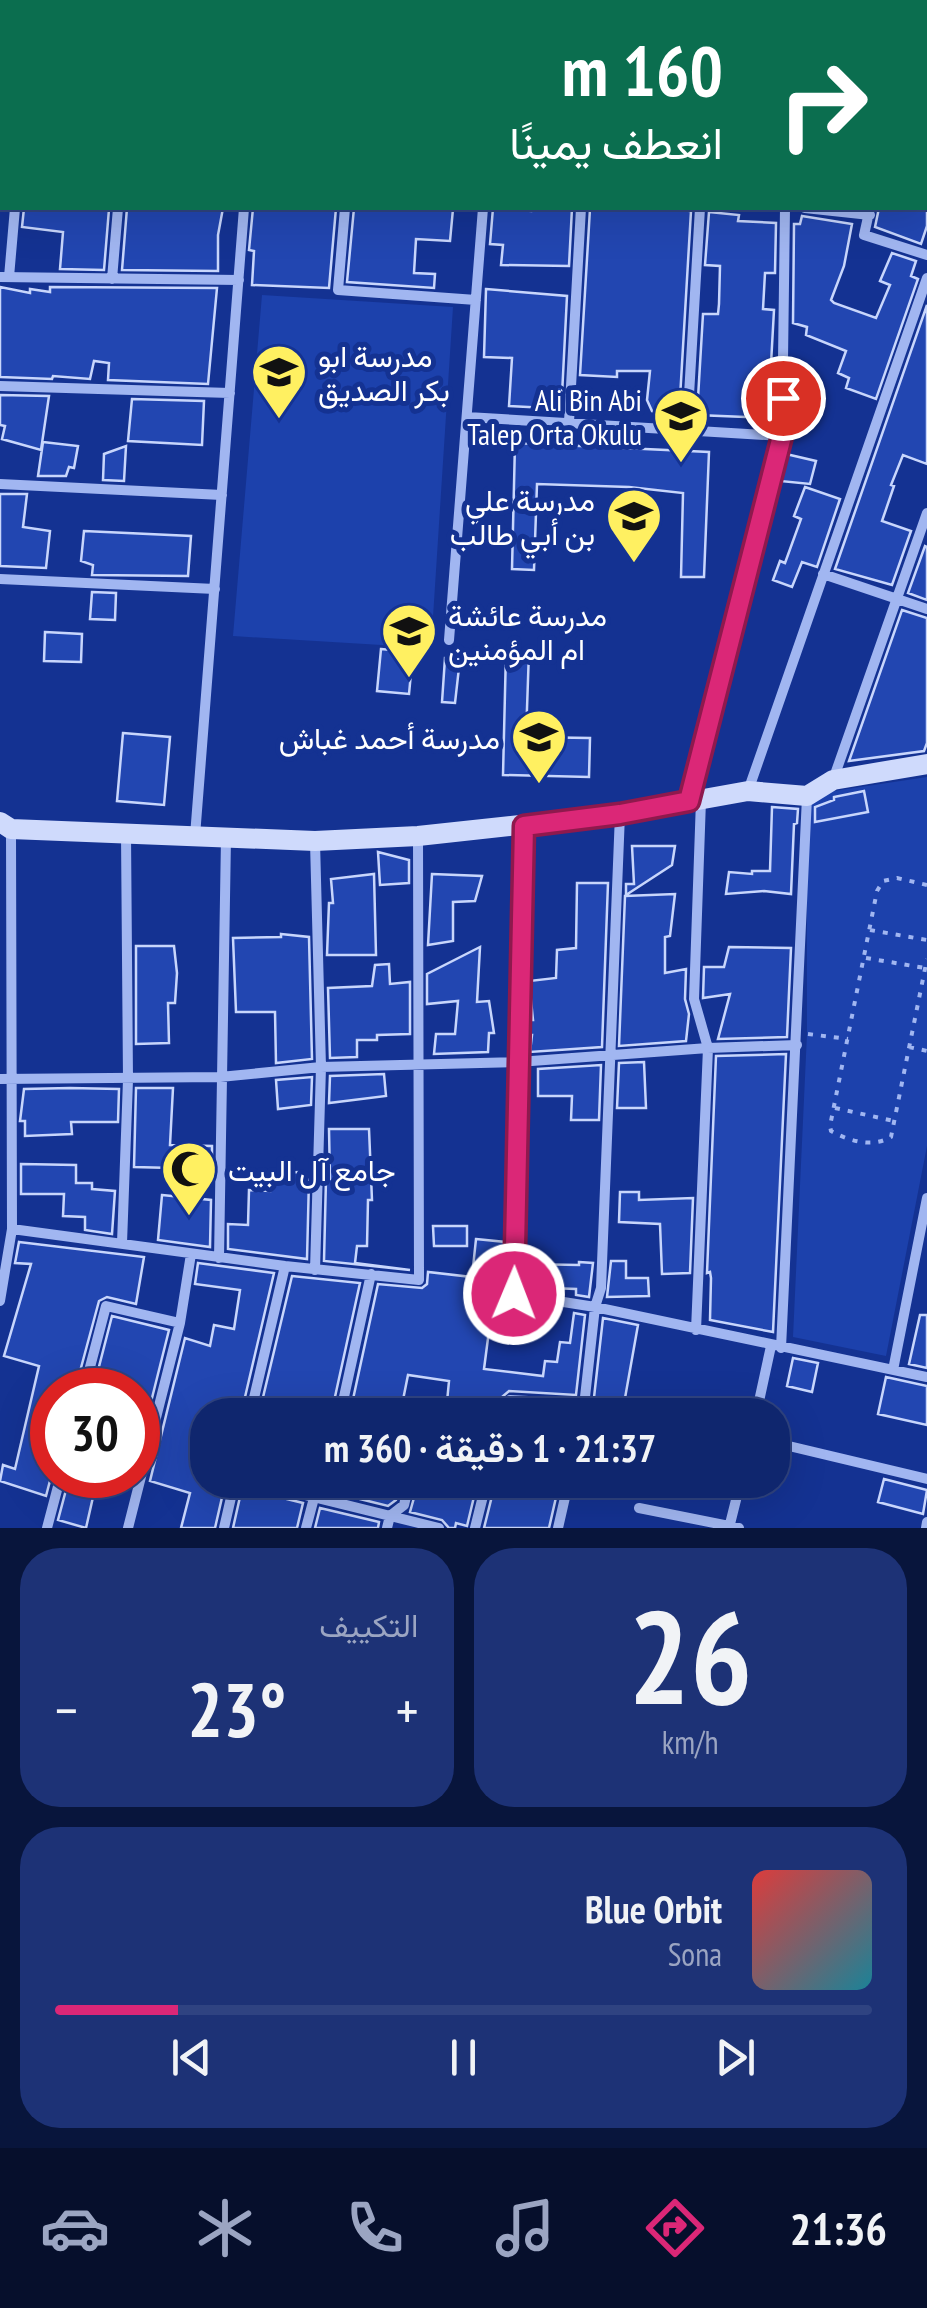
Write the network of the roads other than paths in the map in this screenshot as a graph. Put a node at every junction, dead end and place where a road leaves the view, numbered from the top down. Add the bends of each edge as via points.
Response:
1 (15, 210) edge
2 (118, 210) edge
3 (244, 210) edge
4 (345, 210) edge
5 (483, 210) edge
6 (581, 210) edge
7 (700, 210) edge
8 (785, 210) edge
9 (870, 211) edge
10 (927, 255) edge
11 (5, 277) edge
12 (112, 278) junction
13 (927, 278) edge
14 (239, 280) junction
15 (476, 300) junction
16 (0, 386) edge
17 (230, 394) junction
18 (467, 417) junction
19 (569, 422) junction
20 (687, 430) junction
21 (782, 436) junction
22 (0, 484) edge
23 (222, 495) junction
24 (927, 512) edge
25 (824, 574) junction
26 (0, 579) edge
27 (214, 589) junction
28 (897, 599) junction
29 (927, 609) edge
30 (449, 640) dead end
31 (927, 764) edge
32 (834, 780) junction
33 (748, 791) junction
34 (807, 796) junction
35 (695, 800) junction
36 (620, 814) junction
37 (5, 826) edge
38 (524, 826) junction
39 (126, 834) junction
40 (195, 836) junction
41 (418, 836) junction
42 (226, 837) junction
43 (316, 841) junction
44 (796, 1046) junction
45 (708, 1048) junction
46 (609, 1057) junction
47 (518, 1062) junction
48 (419, 1065) junction
49 (321, 1067) junction
50 (220, 1077) junction
51 (6, 1078) edge
52 (128, 1080) junction
53 (927, 1198) edge
54 (12, 1229) junction
55 (122, 1243) junction
56 (191, 1254) junction
57 (219, 1258) junction
58 (285, 1266) junction
59 (315, 1270) junction
60 (371, 1274) junction
61 (2, 1276) edge
62 (0, 1301) edge
63 (595, 1307) junction
64 (180, 1323) junction
65 (696, 1330) junction
66 (776, 1347) junction
67 (90, 1368) edge
68 (893, 1370) junction
69 (927, 1377) edge
70 (254, 1398) edge
71 (344, 1398) edge
72 (585, 1398) edge
73 (761, 1398) edge
74 (790, 1446) edge
75 (927, 1479) edge
76 (55, 1498) edge
77 (230, 1498) edge
78 (314, 1498) joint
79 (406, 1498) edge
80 (483, 1498) edge
81 (565, 1498) edge
82 (738, 1498) edge
83 (639, 1508) dead end
84 (389, 1522) edge
85 (733, 1527) edge
86 (47, 1528) edge
87 (128, 1528) edge
88 (224, 1528) edge
89 (306, 1528) edge
90 (439, 1528) edge
91 (475, 1528) edge
92 (558, 1528) edge

1 - 11 street
2 - 12 street
3 - 14 street
4 - 15 street via 338,290
5 - 15 street
6 - 19 street
7 - 20 street
8 - 21 street
9 - 10 street via 864,235
11 - 12 street
12 - 14 street
13 - 25 street
14 - 17 street
15 - 18 street
16 - 17 street
17 - 23 street
18 - 19 street
18 - 30 street
19 - 20 street
20 - 21 street
21 - 35 street
22 - 23 street
23 - 27 street
24 - 28 street
25 - 28 street
25 - 33 street
26 - 27 street
27 - 40 street
28 - 29 street
28 - 32 street
31 - 32 street
32 - 34 street
33 - 34 street
33 - 35 street
34 - 44 street
35 - 36 street
35 - 45 street via 694,999
36 - 38 street
36 - 46 street
37 - 39 street
37 - 51 street
38 - 41 street
38 - 47 street
39 - 40 street
39 - 52 street
40 - 42 street
41 - 43 street
41 - 48 street
42 - 43 street
42 - 50 street
43 - 49 street
44 - 45 street
44 - 66 street
45 - 46 street
45 - 65 street
46 - 47 street
46 - 63 street
47 - 48 street
47 - 63 street via 514,1294
48 - 49 street
48 - 60 street via 419,1280
49 - 50 street
49 - 59 street
50 - 52 street
50 - 57 street
51 - 52 street
51 - 54 street
52 - 55 street
53 - 68 street
54 - 55 street
54 - 61 street
55 - 56 street
56 - 57 street
56 - 64 street
57 - 58 street
58 - 59 street
58 - 70 street
59 - 60 street
60 - 71 street
61 - 62 street
63 - 65 street
63 - 72 street
64 - 67 street via 106,1306
64 - 87 street
65 - 66 street
66 - 68 street
66 - 73 street
68 - 69 street
74 - 75 street
76 - 86 street
77 - 88 street
78 - 84 street
78 - 89 street
79 - 84 street
80 - 91 street
81 - 92 street
82 - 85 street
83 - 85 street
84 - 90 street

